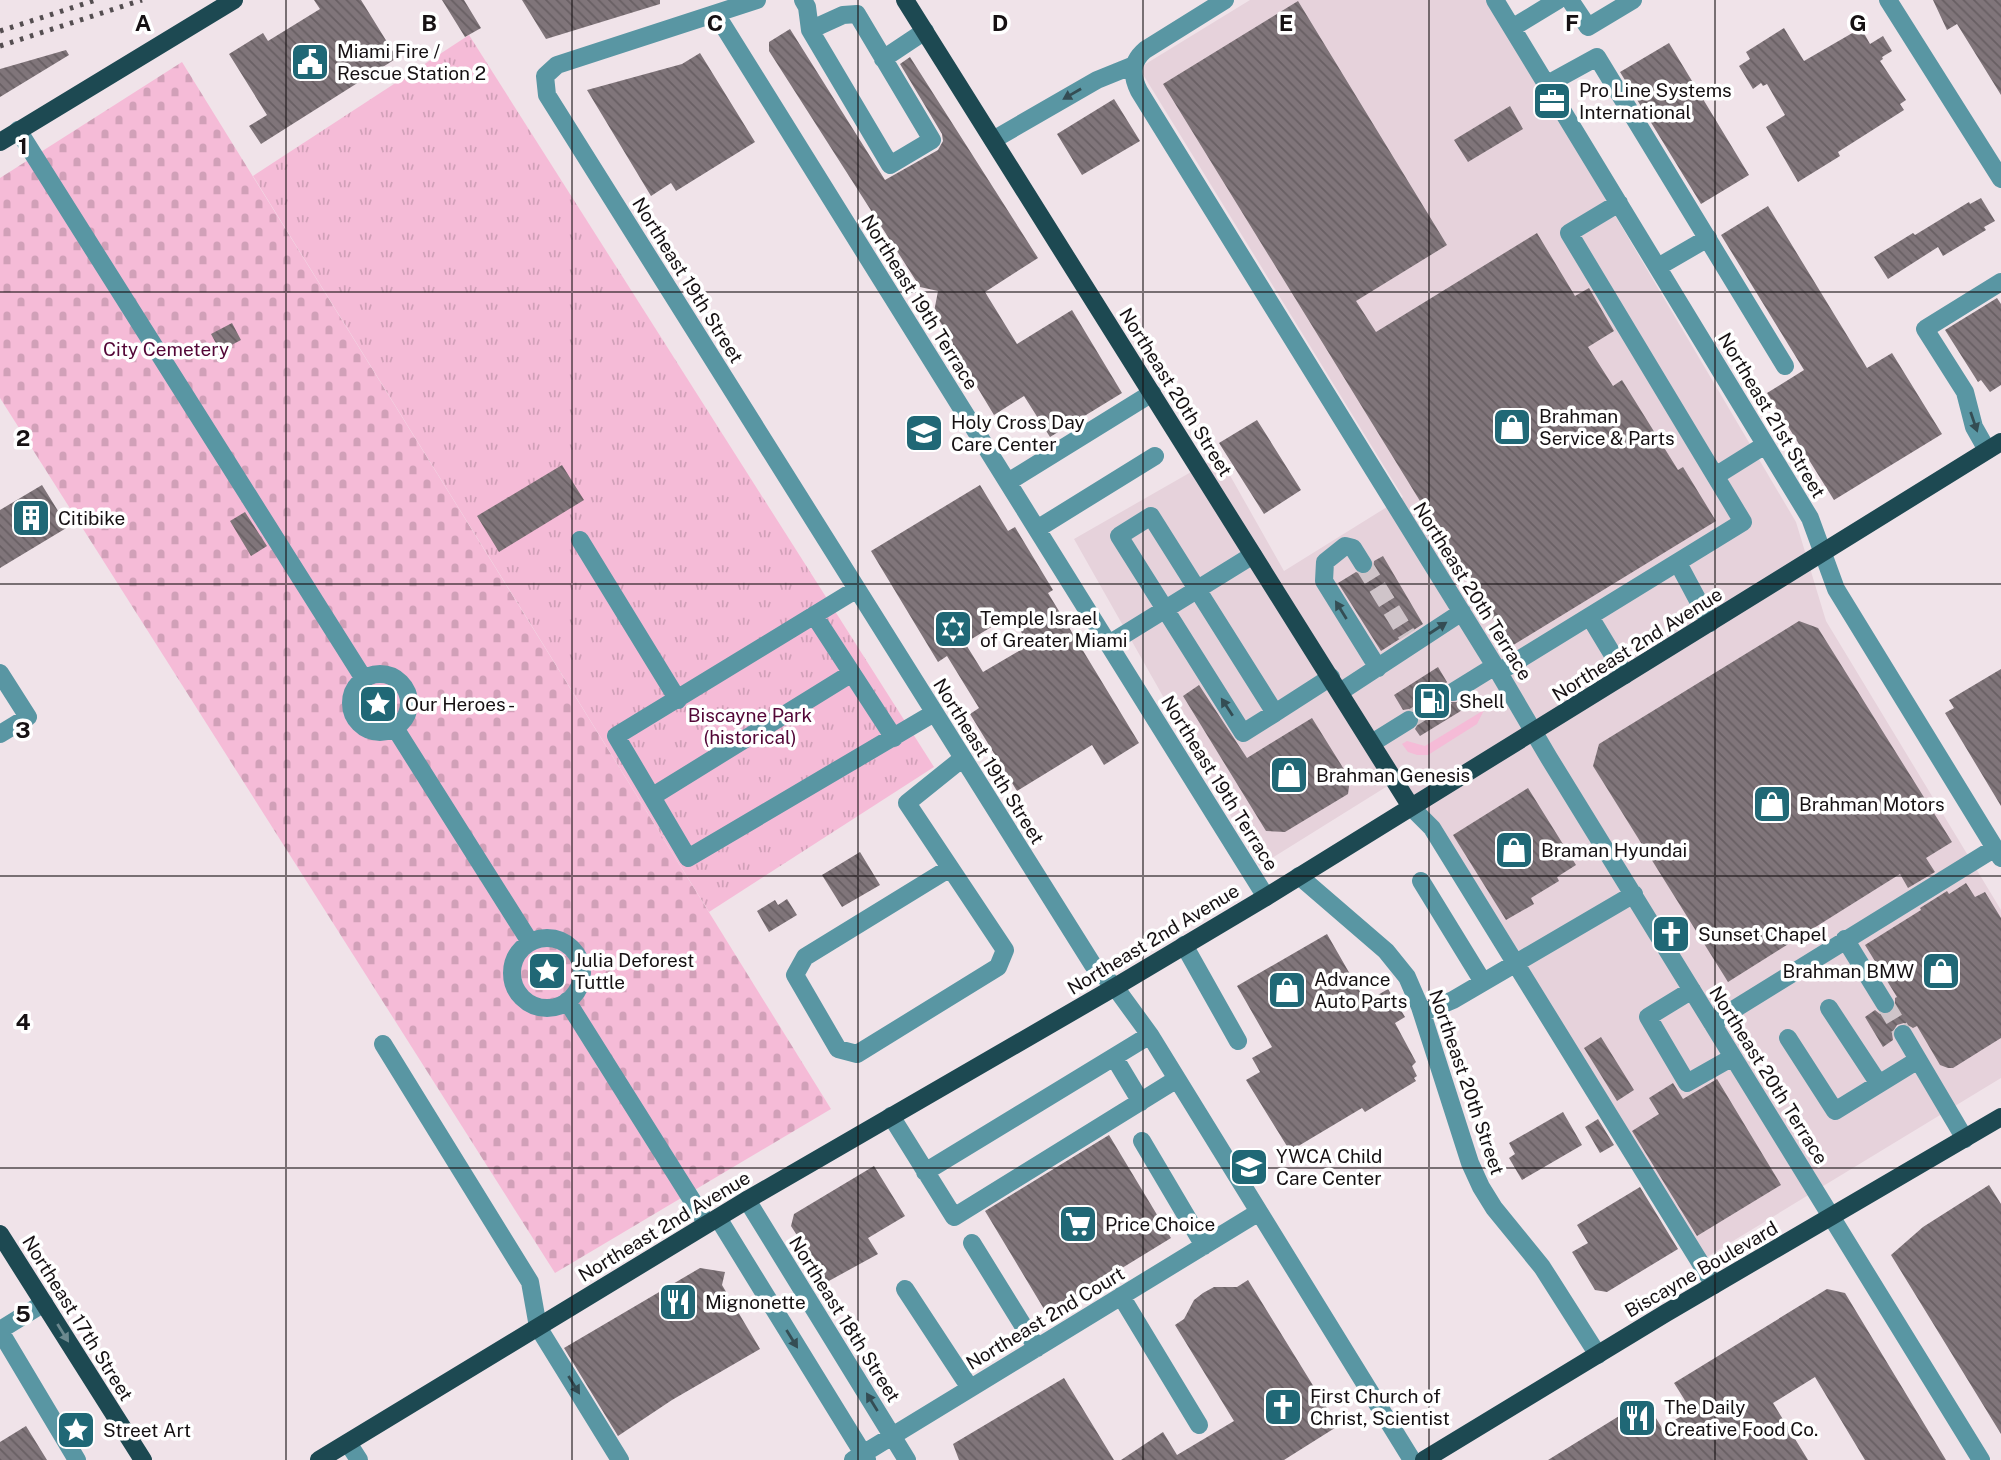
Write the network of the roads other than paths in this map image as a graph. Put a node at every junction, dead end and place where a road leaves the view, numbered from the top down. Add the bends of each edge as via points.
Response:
1 (234, 0) edge
2 (757, 0) edge
3 (803, 0) edge
4 (905, 0) edge
5 (1225, 0) edge
6 (1495, 0) edge
7 (1558, 0) edge
8 (1570, 0) edge
9 (1633, 0) edge
10 (1888, 0) edge
11 (716, 14) junction
12 (1512, 28) junction
13 (810, 30) junction
14 (925, 31) junction
15 (883, 58) junction
16 (1134, 65) junction
17 (1546, 85) junction
18 (18, 131) junction
19 (993, 140) junction
20 (0, 142) edge
21 (2001, 179) edge
22 (1619, 203) junction
23 (1708, 239) junction
24 (1658, 267) junction
25 (2001, 282) edge
26 (1785, 366) dead end
27 (1152, 393) junction
28 (1765, 445) junction
29 (1994, 446) edge
30 (1155, 456) dead end
31 (1717, 475) junction
32 (1008, 482) junction
33 (1037, 529) junction
34 (580, 540) dead end
35 (1824, 552) junction
36 (1253, 555) junction
37 (1678, 563) junction
38 (1363, 564) tunnel mouth
39 (856, 589) junction
40 (1197, 590) junction
41 (1165, 610) junction
42 (1462, 612) junction
43 (814, 615) junction
44 (1590, 617) junction
45 (1710, 623) junction
46 (1109, 644) junction
47 (1378, 668) junction
48 (1497, 669) junction
49 (0, 673) edge
50 (852, 673) junction
51 (1625, 675) junction
52 (364, 679) junction
53 (1336, 685) junction
54 (1453, 692) tunnel mouth
55 (678, 700) junction
56 (934, 713) junction
57 (1275, 713) junction
58 (1409, 720) tunnel mouth
59 (395, 728) junction
60 (1535, 731) junction
61 (0, 734) edge
62 (894, 738) junction
63 (1372, 743) junction
64 (963, 758) junction
65 (653, 796) junction
66 (1411, 807) junction
67 (1998, 853) edge
68 (950, 868) junction
69 (1300, 876) junction
70 (1421, 881) dead end
71 (1634, 894) junction
72 (1266, 897) junction
73 (1845, 939) junction
74 (530, 942) junction
75 (1184, 946) junction
76 (1515, 964) junction
77 (1483, 982) junction
78 (1115, 988) junction
79 (1692, 990) junction
80 (567, 1001) junction
81 (1885, 1004) tunnel mouth
82 (1829, 1008) dead end
83 (1422, 1013) junction
84 (1712, 1023) junction
85 (1903, 1034) tunnel mouth
86 (1150, 1035) junction
87 (1788, 1038) dead end
88 (1238, 1041) dead end
89 (383, 1044) dead end
90 (1733, 1057) junction
91 (1114, 1058) junction
92 (1918, 1060) junction
93 (1177, 1079) junction
94 (1880, 1084) junction
95 (1141, 1102) junction
96 (891, 1116) junction
97 (2001, 1118) edge
98 (1965, 1139) junction
99 (1142, 1141) dead end
100 (925, 1172) junction
101 (747, 1200) junction
102 (1259, 1212) junction
103 (1831, 1218) junction
104 (713, 1221) junction
105 (0, 1234) edge
106 (972, 1244) dead end
107 (1204, 1246) junction
108 (1714, 1285) junction
109 (905, 1289) dead end
110 (1122, 1296) junction
111 (44, 1303) junction
112 (538, 1327) junction
113 (0, 1331) edge
114 (1037, 1348) junction
115 (1598, 1355) junction
116 (970, 1388) junction
117 (1199, 1425) dead end
118 (892, 1436) junction
119 (348, 1443) junction
120 (861, 1458) edge
121 (77, 1460) edge
122 (143, 1460) edge
123 (319, 1460) edge
124 (359, 1460) edge
125 (620, 1460) edge
126 (907, 1460) edge
127 (1412, 1460) edge
128 (1424, 1460) edge
129 (1981, 1460) edge

1 - 18 main road
2 - 11 street
3 - 13 street
4 - 14 main road, Northeast 20th Street
5 - 16 street via 1144,50
6 - 12 street, Northeast 21st Street
7 - 12 street
8 - 9 street via 1588,27
10 - 21 street
11 - 32 street, Northeast 19th Terrace
11 - 39 street, Northeast 19th Street via 557,65 545,76 547,95
12 - 17 street, Northeast 21st Street
13 - 15 street via 843,15 857,14
13 - 15 street via 890,164 932,140
14 - 15 street
14 - 19 main road, Northeast 20th Street
16 -> 19 street via 1097,80
16 - 42 street, Northeast 20th Terrace via 1139,91
17 - 22 street, Northeast 21st Street
17 - 23 street via 1597,57
18 - 20 main road
18 - 52 street
19 - 27 main road, Northeast 20th Street
22 - 24 street, Northeast 21st Street
22 - 31 street via 1569,233
23 - 24 street
23 - 26 street
24 - 28 street, Northeast 21st Street
25 -> 29 street via 1925,329 1965,392 1974,427
27 - 32 street
27 - 36 main road, Northeast 20th Street
28 - 31 street
28 - 35 street, Northeast 21st Street via 1811,519
29 - 35 main road, Northeast 2nd Avenue
30 - 33 street
31 - 37 street via 1743,522
32 - 33 street, Northeast 19th Terrace
33 - 46 street, Northeast 19th Terrace
34 - 55 street
35 - 45 main road, Northeast 2nd Avenue
35 - 67 street, Northeast 21st Street via 1836,589
36 - 40 street
36 - 53 main road, Northeast 20th Street
37 - 44 street
37 - 45 street
47 -> 38 street via 1324,581 1325,562 1345,547 1353,548
39 - 43 street
39 - 56 street, Northeast 19th Street
40 - 41 street
40 - 41 street via 1151,516 1119,536
40 - 57 street
41 - 46 street
57 -> 41 street via 1243,733
47 -> 42 street via 1410,640
42 - 48 street, Northeast 20th Terrace
43 - 50 street
43 - 55 street
44 - 48 street
44 - 51 street
45 - 51 main road, Northeast 2nd Avenue
46 - 72 street, Northeast 19th Terrace
47 - 53 street
48 - 54 street
48 - 60 street, Northeast 20th Terrace
49 - 61 street via 28,717
50 - 62 street
50 - 65 street
51 - 60 main road, Northeast 2nd Avenue
52 - 59 street via 352,695 358,723 376,732
52 - 59 street via 390,676 404,688 407,714
53 - 57 street
53 - 63 main road, Northeast 20th Street
55 - 65 street via 616,736
56 - 62 street
56 - 64 street, Northeast 19th Street
58 - 63 street
59 - 74 street
60 - 66 main road, Northeast 2nd Avenue
60 - 71 street, Northeast 20th Terrace
62 - 65 street via 688,858
63 - 66 main road, Northeast 20th Street
64 - 68 street via 907,803
64 - 78 street, Northeast 19th Street via 1093,965
66 - 69 main road, Northeast 2nd Avenue
66 - 76 street via 1432,828
67 - 73 street
68 - 68 street via 1005,950 998,967 857,1054 838,1049 795,975 805,957
69 - 72 main road, Northeast 2nd Avenue
69 - 83 street, Northeast 20th Street via 1386,951 1407,977
70 - 77 street
71 - 76 street
71 - 79 street, Northeast 20th Terrace
72 - 75 main road, Northeast 2nd Avenue
73 - 81 street
73 - 84 street
74 - 80 street via 541,938 564,942 573,949 581,982
74 - 80 street via 514,958 517,991 535,1006 546,1008
75 - 78 main road, Northeast 2nd Avenue
75 - 88 street
76 - 77 street
76 - 108 street
77 - 83 street
78 - 86 street, Northeast 19th Street
78 - 96 main road, Northeast 2nd Avenue
79 - 84 street, Northeast 20th Terrace
79 - 90 street via 1648,1017 1687,1083
80 - 104 street
82 - 94 street
83 - 115 street, Northeast 20th Street via 1480,1187 1542,1266
84 - 90 street, Northeast 20th Terrace
85 - 92 street
86 - 91 street
86 - 93 street, Northeast 19th Street
87 - 94 street via 1835,1111
89 - 112 street via 530,1282
90 - 103 street, Northeast 20th Terrace
91 - 95 street
91 - 100 street
92 - 94 street
92 - 98 street
93 - 95 street
93 - 102 street, Northeast 19th Street
95 - 100 street via 954,1217
96 - 100 street
96 - 101 main road, Northeast 2nd Avenue
97 - 98 main road, Biscayne Boulevard
98 - 103 main road, Biscayne Boulevard
99 - 107 street
101 - 104 main road, Northeast 2nd Avenue
118 -> 101 street, Northeast 18th Street
102 - 107 street, Northeast 2nd Court
102 - 127 street, Northeast 19th Street
103 - 108 main road, Biscayne Boulevard
103 - 129 street, Northeast 20th Terrace
104 - 112 main road, Northeast 2nd Avenue
104 -> 120 street
105 - 111 main road, Northeast 17th Street
106 - 114 street
107 - 110 street, Northeast 2nd Court
108 - 115 main road, Biscayne Boulevard
109 - 116 street
110 - 114 street, Northeast 2nd Court
110 - 117 street
111 - 113 street
111 -> 122 main road, Northeast 17th Street
112 - 119 main road, Northeast 2nd Avenue
112 -> 125 street
113 - 121 street
114 - 116 street, Northeast 2nd Court
115 - 128 main road, Biscayne Boulevard
116 - 118 street, Northeast 2nd Court
118 - 120 street, Northeast 2nd Court
118 - 126 street, Northeast 18th Street
119 - 123 main road, Northeast 2nd Avenue
119 - 124 street

